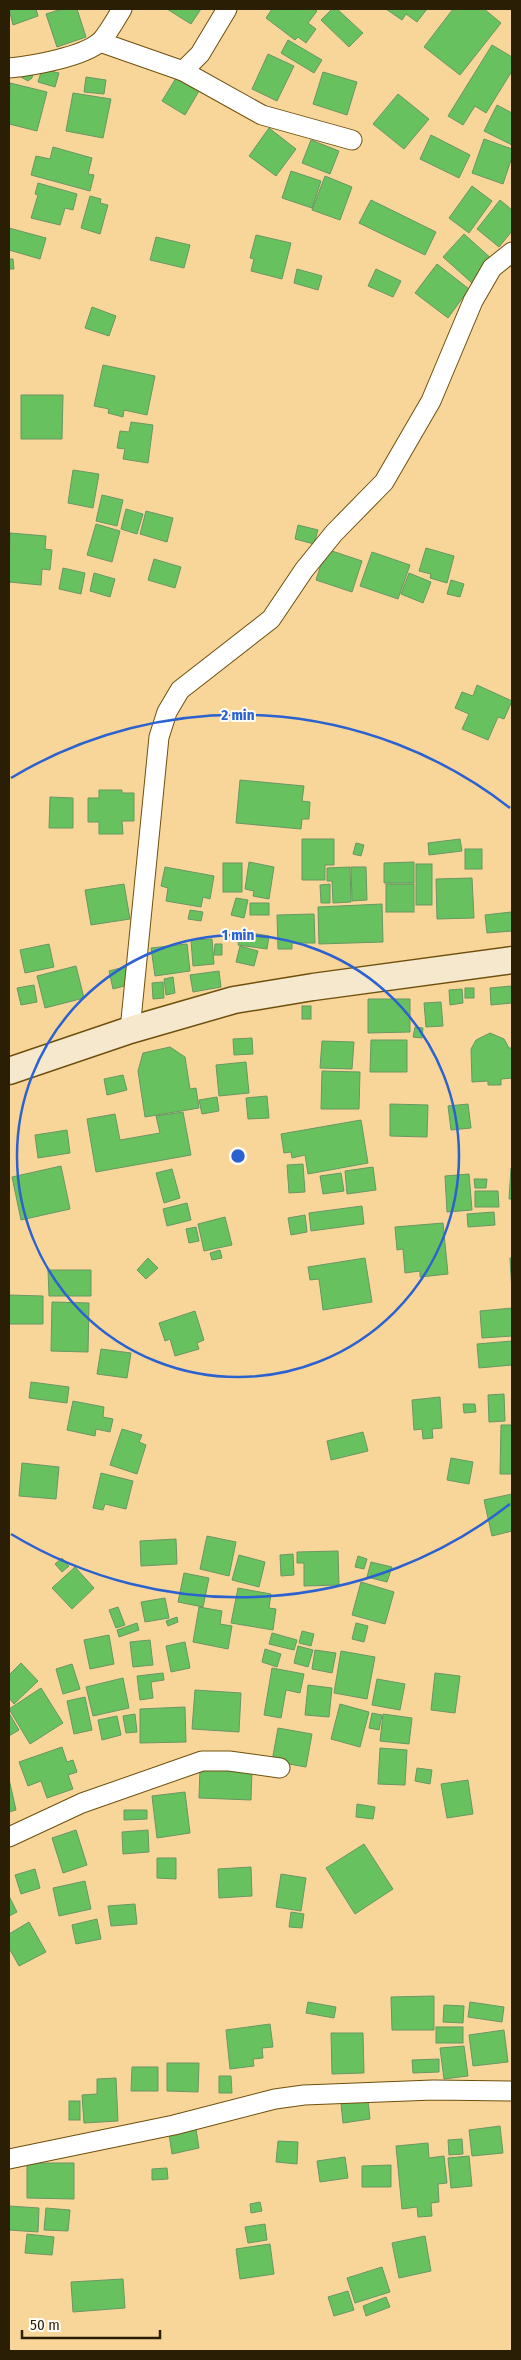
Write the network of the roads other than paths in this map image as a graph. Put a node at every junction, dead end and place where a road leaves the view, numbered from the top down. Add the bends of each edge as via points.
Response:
1 (122, 9) edge
2 (227, 9) edge
3 (100, 42) junction
4 (9, 68) edge
5 (183, 72) junction
6 (352, 140) dead end
7 (512, 252) edge
8 (512, 960) edge
9 (130, 1030) junction
10 (9, 1071) edge
11 (280, 1768) dead end
12 (9, 1838) edge
13 (512, 2091) edge
14 (9, 2159) edge

1 - 3 street
2 - 5 street via 200,54
3 - 4 street via 40,65
3 - 5 street
5 - 6 street via 262,115
7 - 9 street via 492,268 473,301 431,401 384,482 334,533 271,619 180,690 167,712 158,737
8 - 9 main road via 234,1000
9 - 10 main road
11 - 12 street via 202,1761 82,1802
13 - 14 street via 433,2090 275,2099 174,2126

